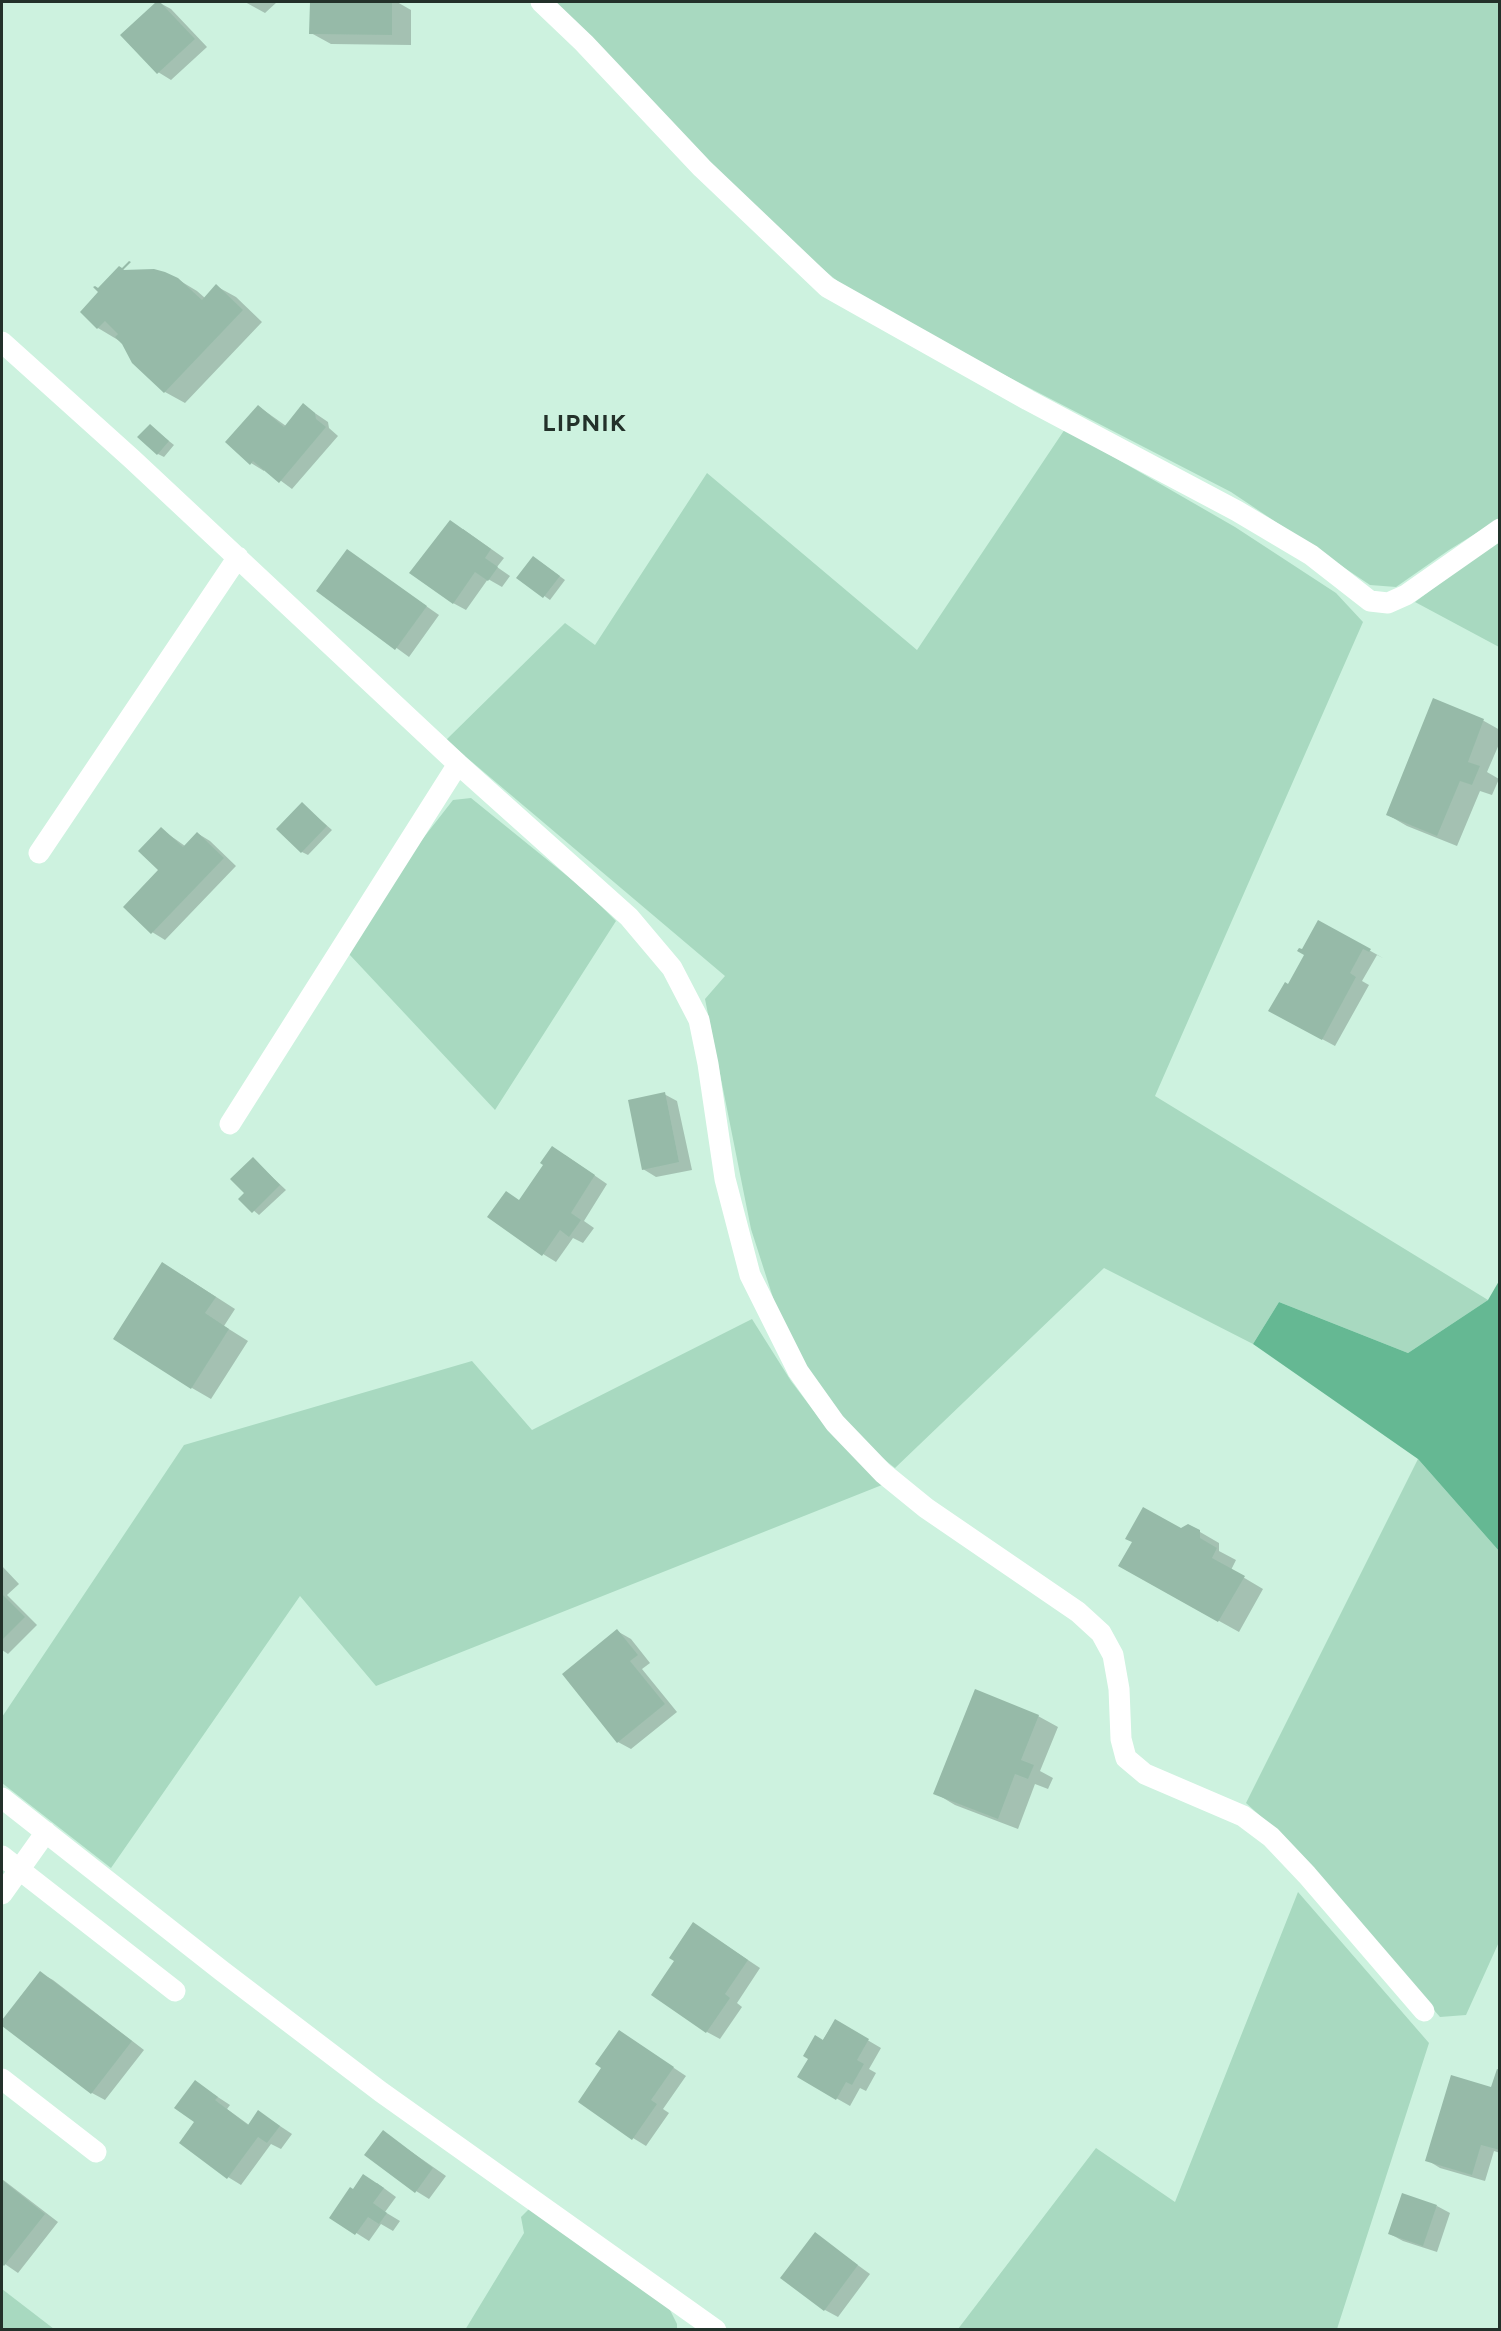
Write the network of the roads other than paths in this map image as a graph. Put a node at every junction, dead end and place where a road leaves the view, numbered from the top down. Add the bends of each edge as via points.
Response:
1 (541, 2) edge
2 (2, 342) edge
3 (1500, 529) edge
4 (238, 557) junction
5 (458, 764) junction
6 (39, 853) dead end
7 (230, 1124) dead end
8 (2, 1798) edge
9 (46, 1832) junction
10 (2, 1856) edge
11 (20, 1870) junction
12 (2, 1894) edge
13 (175, 1990) dead end
14 (1424, 2011) dead end
15 (2, 2079) edge
16 (96, 2152) dead end
17 (716, 2330) edge

1 - 3 lane via 702,168 827,287 1237,511 1311,555 1370,601 1388,603 1406,595
2 - 4 lane
4 - 5 lane
4 - 6 lane
5 - 7 lane
5 - 14 lane via 628,917 672,968 699,1020 725,1179 750,1275 798,1371 835,1423 883,1473 926,1508 1078,1612 1101,1633 1113,1655 1126,1758 1145,1774 1243,1816 1271,1838
8 - 9 lane
9 - 11 lane
9 - 17 lane via 381,2092
10 - 11 lane
11 - 12 lane
11 - 13 lane
15 - 16 lane

